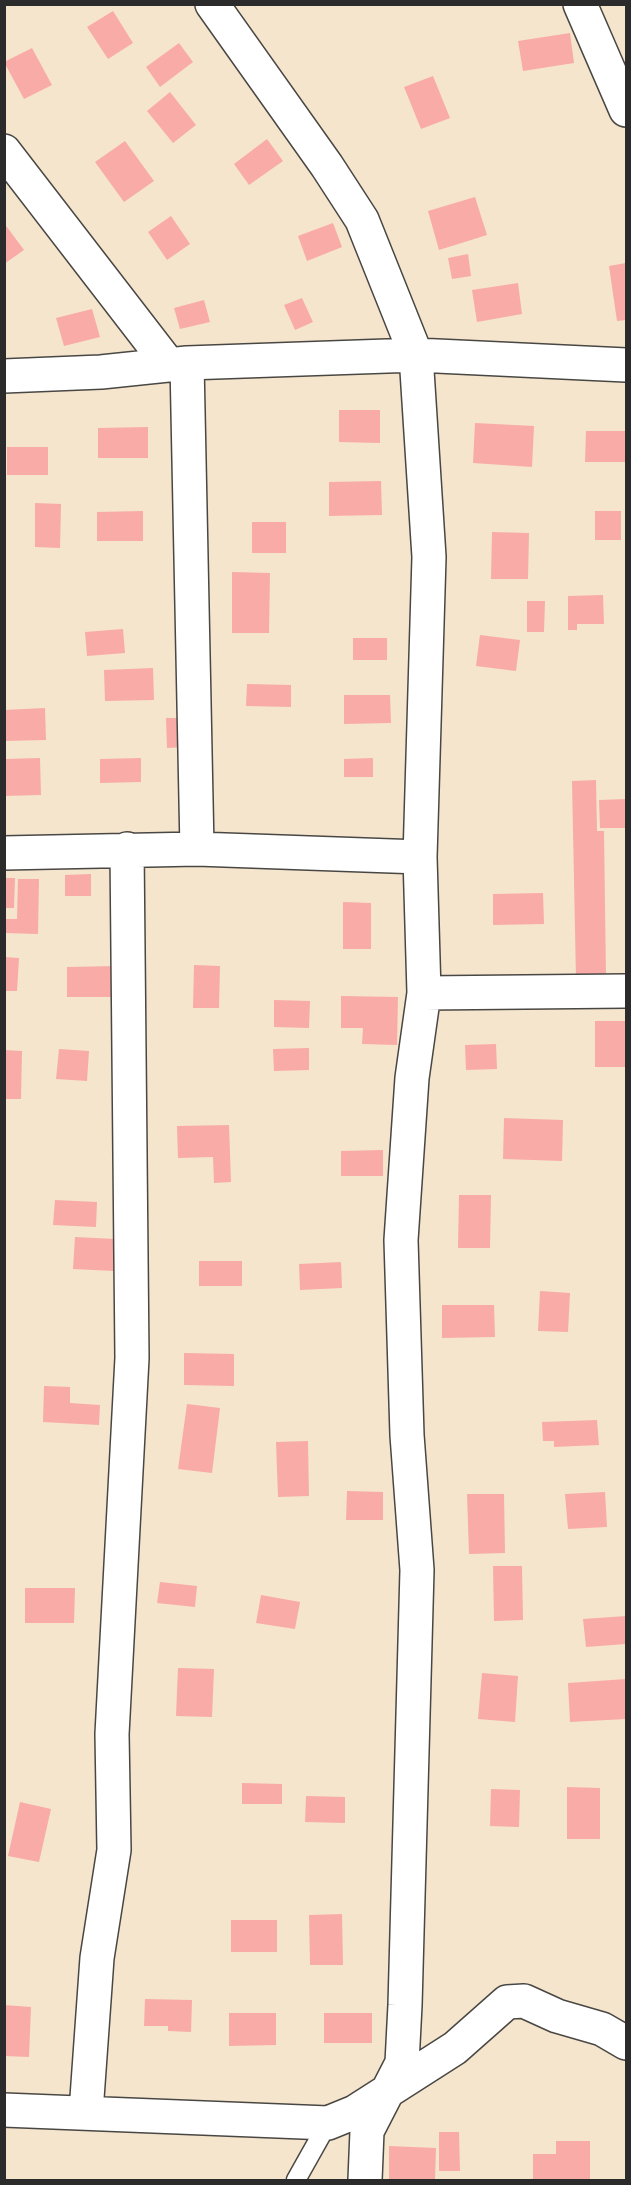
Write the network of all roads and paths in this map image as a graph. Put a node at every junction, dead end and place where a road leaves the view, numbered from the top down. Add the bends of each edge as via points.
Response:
1 (212, 4) edge
2 (580, 4) edge
3 (627, 110) edge
4 (4, 151) edge
5 (416, 355) junction
6 (178, 364) junction
7 (627, 365) edge
8 (4, 376) edge
9 (128, 849) junction
10 (197, 849) junction
11 (4, 853) edge
12 (420, 856) junction
13 (627, 991) edge
14 (424, 993) junction
15 (627, 2043) edge
16 (388, 2091) junction
17 (4, 2110) edge
18 (86, 2112) junction
19 (328, 2123) junction
20 (296, 2181) edge
21 (365, 2181) edge

1 - 5 street via 362,220
2 - 3 street
4 - 6 street
5 - 6 street
5 - 7 street
5 - 12 street via 429,557
6 - 8 street
6 - 10 street
9 - 10 street
9 - 11 street
9 - 18 street via 132,1358 112,1734 114,1850 97,1958
10 - 12 street
12 - 14 street
13 - 14 street
14 - 16 street via 412,1078 401,1240 407,1435 417,1570 402,2063
15 - 16 street via 602,2029 524,2001 507,2002 455,2048
16 - 19 street
16 - 21 street via 367,2132
17 - 18 street
18 - 19 street
19 - 20 lane

